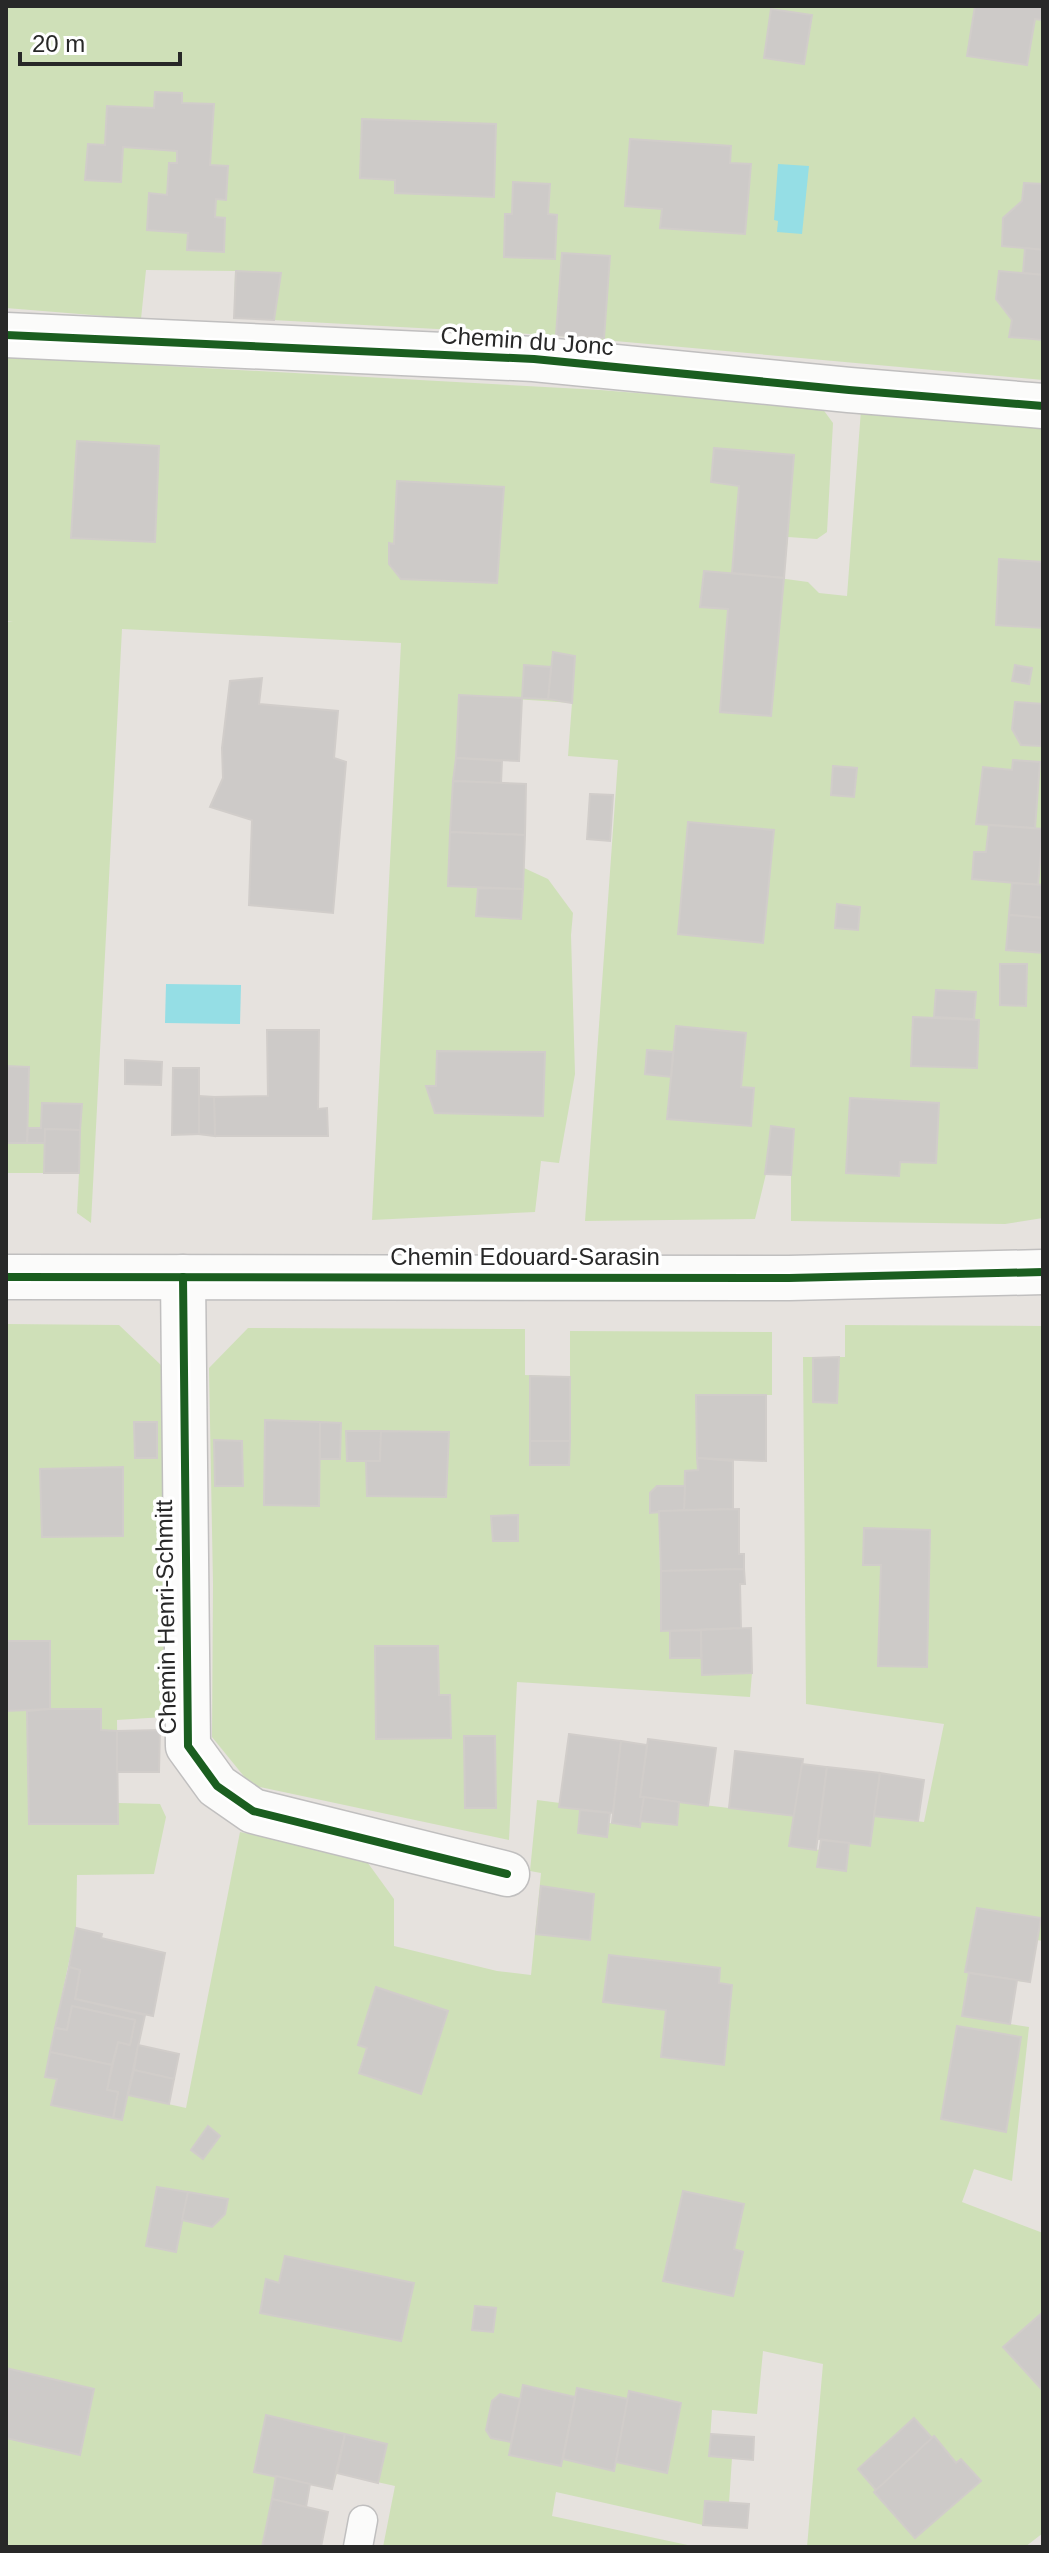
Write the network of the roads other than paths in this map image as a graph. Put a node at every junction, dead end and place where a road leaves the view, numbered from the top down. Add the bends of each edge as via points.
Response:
1 (6, 335) edge
2 (1043, 406) edge
3 (1043, 1272) edge
4 (6, 1277) edge
5 (183, 1277) junction
6 (507, 1874) dead end

1 - 2 street, Chemin du Jonc via 534,359
3 - 5 street, Chemin Edouard-Sarasin via 789,1278
4 - 5 street, Chemin Edouard-Sarasin
5 - 6 street, Chemin Henri-Schmitt via 188,1746 217,1786 253,1811

